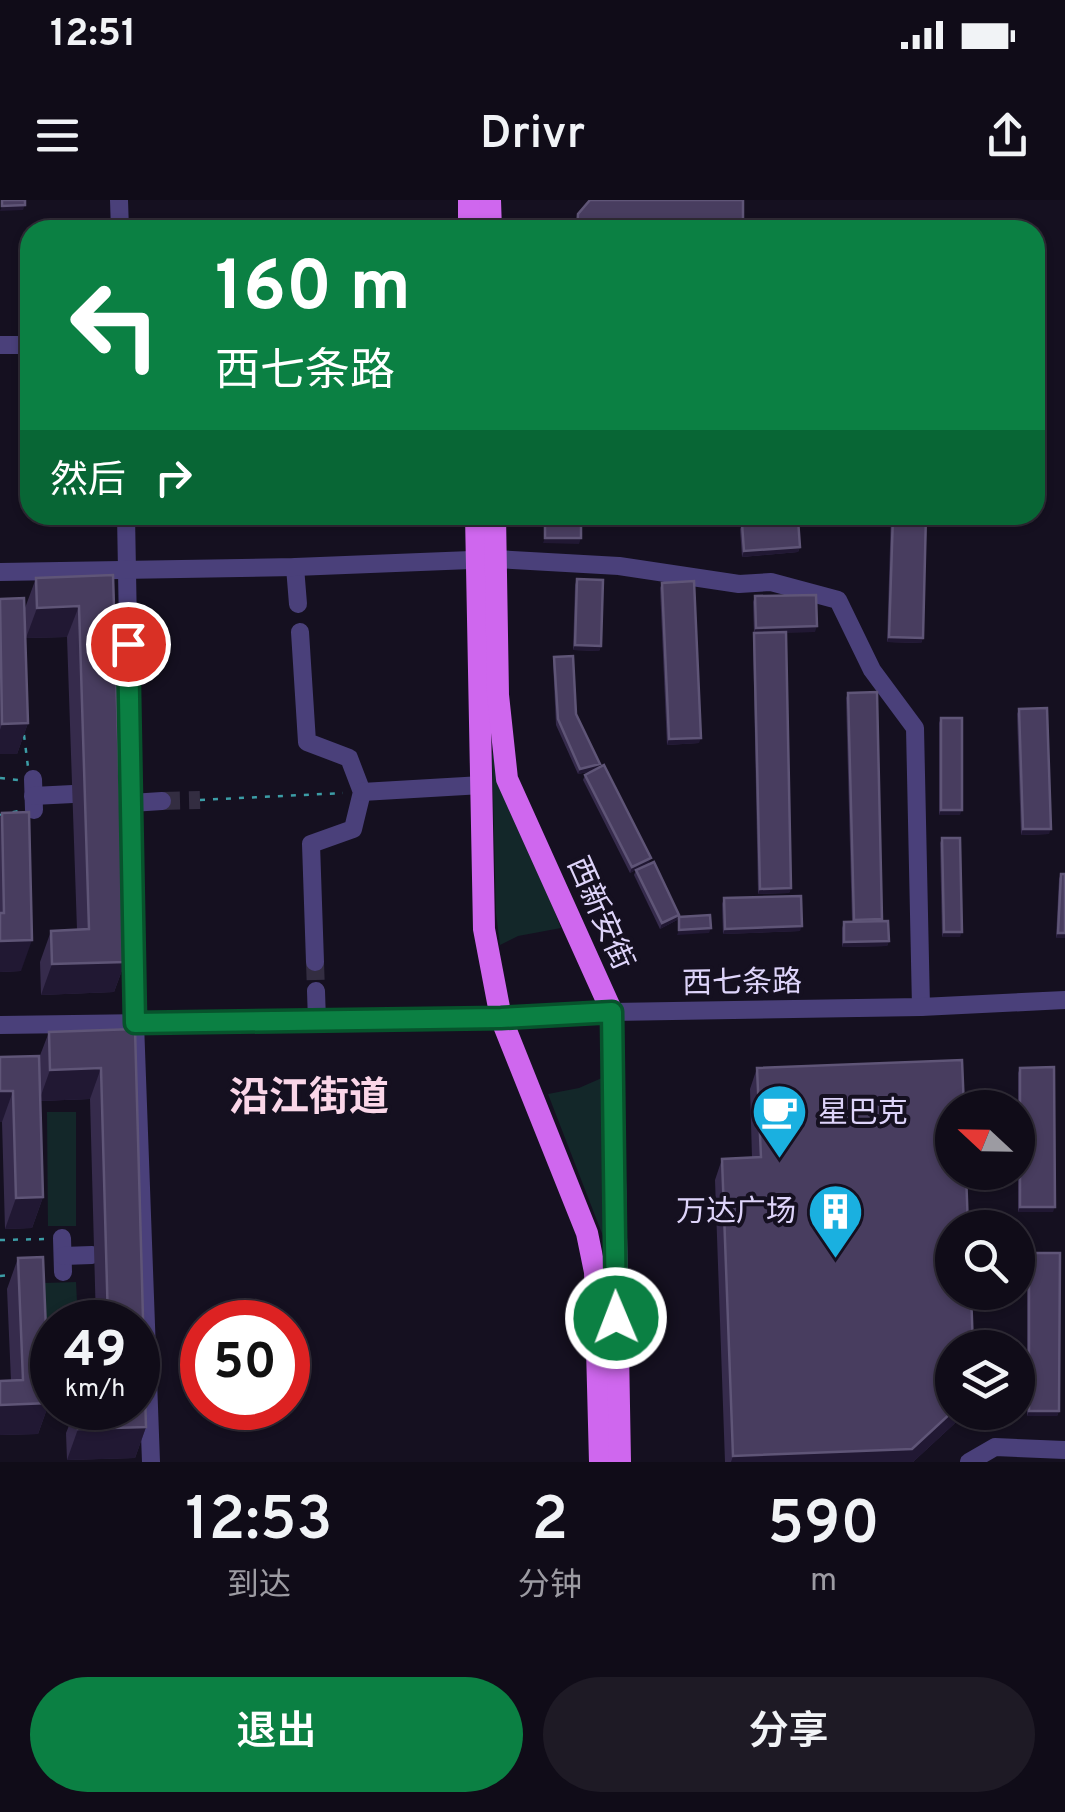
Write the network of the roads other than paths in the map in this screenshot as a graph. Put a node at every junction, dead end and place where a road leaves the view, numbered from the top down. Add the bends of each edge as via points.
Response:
1 (126, 525) edge
2 (478, 525) edge
3 (494, 525) edge
4 (487, 560) junction
5 (295, 567) junction
6 (127, 570) junction
7 (0, 572) edge
8 (298, 604) dead end
9 (300, 632) dead end
10 (482, 785) junction
11 (362, 792) junction
12 (33, 795) road end
13 (131, 797) junction
14 (162, 801) tunnel mouth
15 (315, 962) tunnel mouth
16 (316, 992) tunnel mouth
17 (1065, 1000) edge
18 (921, 1006) junction
19 (612, 1012) junction
20 (501, 1018) junction
21 (317, 1021) junction
22 (135, 1023) junction
23 (0, 1025) edge
24 (63, 1256) dead end
25 (92, 1256) dead end
26 (1065, 1450) edge
27 (151, 1462) edge
28 (600, 1462) edge
29 (620, 1462) edge
30 (969, 1462) edge

1 - 6 street
2 - 4 main road, 西新安街
3 - 4 main road, 西新安街
4 - 5 street
4 - 10 main road, 西新安街
4 - 18 street via 771,582 838,600 872,670 915,728
4 - 19 main road, 西新安街 via 507,780
5 - 6 street
5 - 8 street
6 - 7 street
6 - 13 street
9 - 11 street via 307,742 349,758
10 - 11 street
10 - 20 main road, 西新安街 via 484,929
11 - 15 street via 352,829 311,844
12 - 13 street
13 - 14 street
13 - 22 street
16 - 21 street
17 - 18 street, 西七条路
18 - 19 street, 西七条路
19 - 20 street, 西七条路
19 - 29 main road, 西新安街
20 - 21 street, 西七条路
20 - 28 main road, 西新安街 via 587,1233 596,1272
21 - 22 street, 西七条路
22 - 23 street, 西七条路
22 - 27 street via 136,1254
24 - 25 street
26 - 30 street via 995,1447

